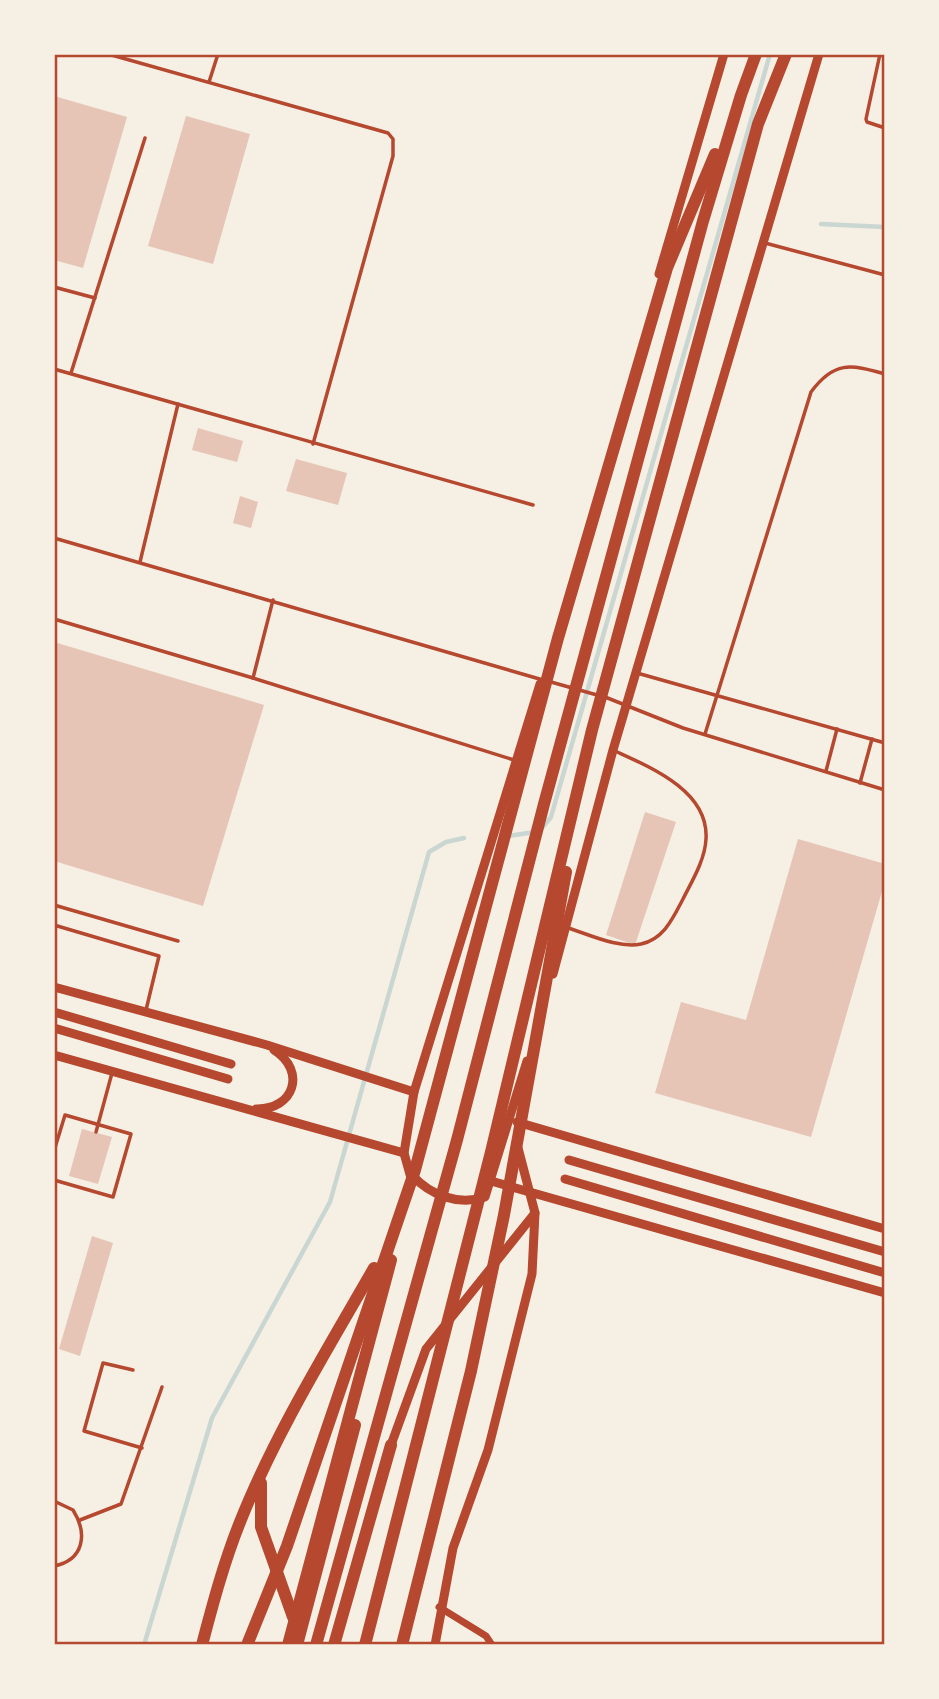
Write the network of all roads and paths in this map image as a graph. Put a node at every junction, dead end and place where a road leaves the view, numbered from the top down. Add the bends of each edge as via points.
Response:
1 (108, 54) edge
2 (218, 54) edge
3 (724, 54) edge
4 (756, 54) edge
5 (786, 54) edge
6 (819, 54) edge
7 (880, 54) edge
8 (209, 82) junction
9 (740, 95) junction
10 (885, 128) edge
11 (145, 138) dead end
12 (765, 243) junction
13 (885, 275) edge
14 (54, 286) edge
15 (95, 298) junction
16 (54, 369) edge
17 (71, 373) junction
18 (885, 374) edge
19 (178, 404) junction
20 (313, 443) junction
21 (533, 505) dead end
22 (54, 538) edge
23 (140, 562) junction
24 (273, 600) junction
25 (54, 619) edge
26 (636, 673) junction
27 (253, 678) junction
28 (541, 680) junction
29 (718, 696) junction
30 (626, 707) junction
31 (592, 730) junction
32 (837, 730) junction
33 (705, 734) junction
34 (872, 739) junction
35 (885, 743) edge
36 (613, 750) junction
37 (516, 760) junction
38 (826, 772) junction
39 (860, 783) junction
40 (885, 790) edge
41 (54, 905) edge
42 (54, 925) edge
43 (566, 927) junction
44 (178, 941) dead end
45 (54, 987) edge
46 (54, 1012) edge
47 (146, 1012) junction
48 (54, 1028) edge
49 (267, 1045) junction
50 (54, 1055) edge
51 (231, 1064) dead end
52 (113, 1072) junction
53 (228, 1079) dead end
54 (414, 1092) junction
55 (246, 1109) junction
56 (509, 1119) junction
57 (98, 1125) junction
58 (96, 1132) dead end
59 (54, 1151) edge
60 (404, 1153) junction
61 (569, 1160) dead end
62 (413, 1172) junction
63 (565, 1179) dead end
64 (54, 1180) edge
65 (83, 1180) dead end
66 (491, 1181) junction
67 (81, 1188) junction
68 (532, 1193) junction
69 (406, 1197) junction
70 (535, 1213) junction
71 (885, 1229) edge
72 (885, 1252) edge
73 (885, 1273) edge
74 (387, 1279) joint
75 (885, 1293) edge
76 (133, 1370) dead end
77 (162, 1387) dead end
78 (391, 1445) joint
79 (142, 1448) junction
80 (261, 1477) junction
81 (54, 1502) edge
82 (80, 1520) junction
83 (54, 1566) edge
84 (439, 1607) junction
85 (202, 1645) edge
86 (247, 1645) edge
87 (288, 1645) edge
88 (296, 1645) edge
89 (316, 1645) edge
90 (334, 1645) edge
91 (365, 1645) edge
92 (402, 1645) edge
93 (435, 1645) edge
94 (492, 1645) edge

1 - 8 lane
2 - 8 lane
3 - 28 street
4 - 9 highway
5 - 31 highway via 758,124
6 - 12 street
7 - 10 lane via 866,119
8 - 20 lane via 388,133 393,139 393,156
9 - 62 highway via 667,268 558,638
9 - 89 highway
11 - 15 lane
12 - 13 lane
12 - 26 street
14 - 15 lane
15 - 17 lane
16 - 17 lane
17 - 19 lane
18 - 29 lane via 838,367 822,377 811,392
19 - 20 lane
19 - 23 lane
20 - 21 lane
22 - 23 lane
23 - 24 lane
24 - 27 lane
24 - 28 lane
25 - 27 lane
26 - 29 lane
26 - 30 street
27 - 37 lane
28 - 30 lane
28 - 37 street
29 - 32 lane
29 - 33 lane
30 - 33 lane
30 - 36 street
31 - 91 highway via 491,1153
31 - 92 highway via 501,1228 471,1371
32 - 34 lane
32 - 38 lane
33 - 38 lane
34 - 35 lane
34 - 39 lane
36 - 43 street
36 - 43 lane via 659,771 700,811 706,838 697,872 670,925 650,941 633,945
37 - 54 street
38 - 39 lane
39 - 40 lane
41 - 44 lane
42 - 47 lane via 159,956
43 - 56 street
45 - 47 street
46 - 51 street
47 - 49 street
48 - 53 street
49 - 54 street
49 - 55 street via 288,1061 291,1091 272,1107
50 - 52 street
52 - 55 street
52 - 57 lane
54 - 60 street
55 - 60 street
56 - 66 street
56 - 68 street
56 - 71 street
57 - 58 lane
57 - 59 lane via 65,1115
57 - 67 lane via 131,1134 113,1197
60 - 62 street
61 - 72 street
62 - 66 street via 425,1190 469,1203 485,1197
62 - 69 street
62 - 86 highway via 287,1546
62 - 87 highway
63 - 73 street
64 - 67 lane
65 - 67 lane
66 - 68 street
68 - 70 street
68 - 75 street
69 - 74 street
69 - 80 highway via 384,1250
70 - 78 street via 426,1349
70 - 84 street via 532,1274 488,1450 453,1548
74 - 88 highway via 342,1481
76 - 79 lane via 103,1363 84,1431
77 - 79 lane
78 - 90 highway
79 - 82 lane via 121,1504
80 - 85 highway via 219,1580
80 - 88 highway via 261,1527 292,1609
81 - 82 lane via 73,1510
82 - 83 lane via 82,1545 66,1563
84 - 93 street
84 - 94 street via 486,1636

